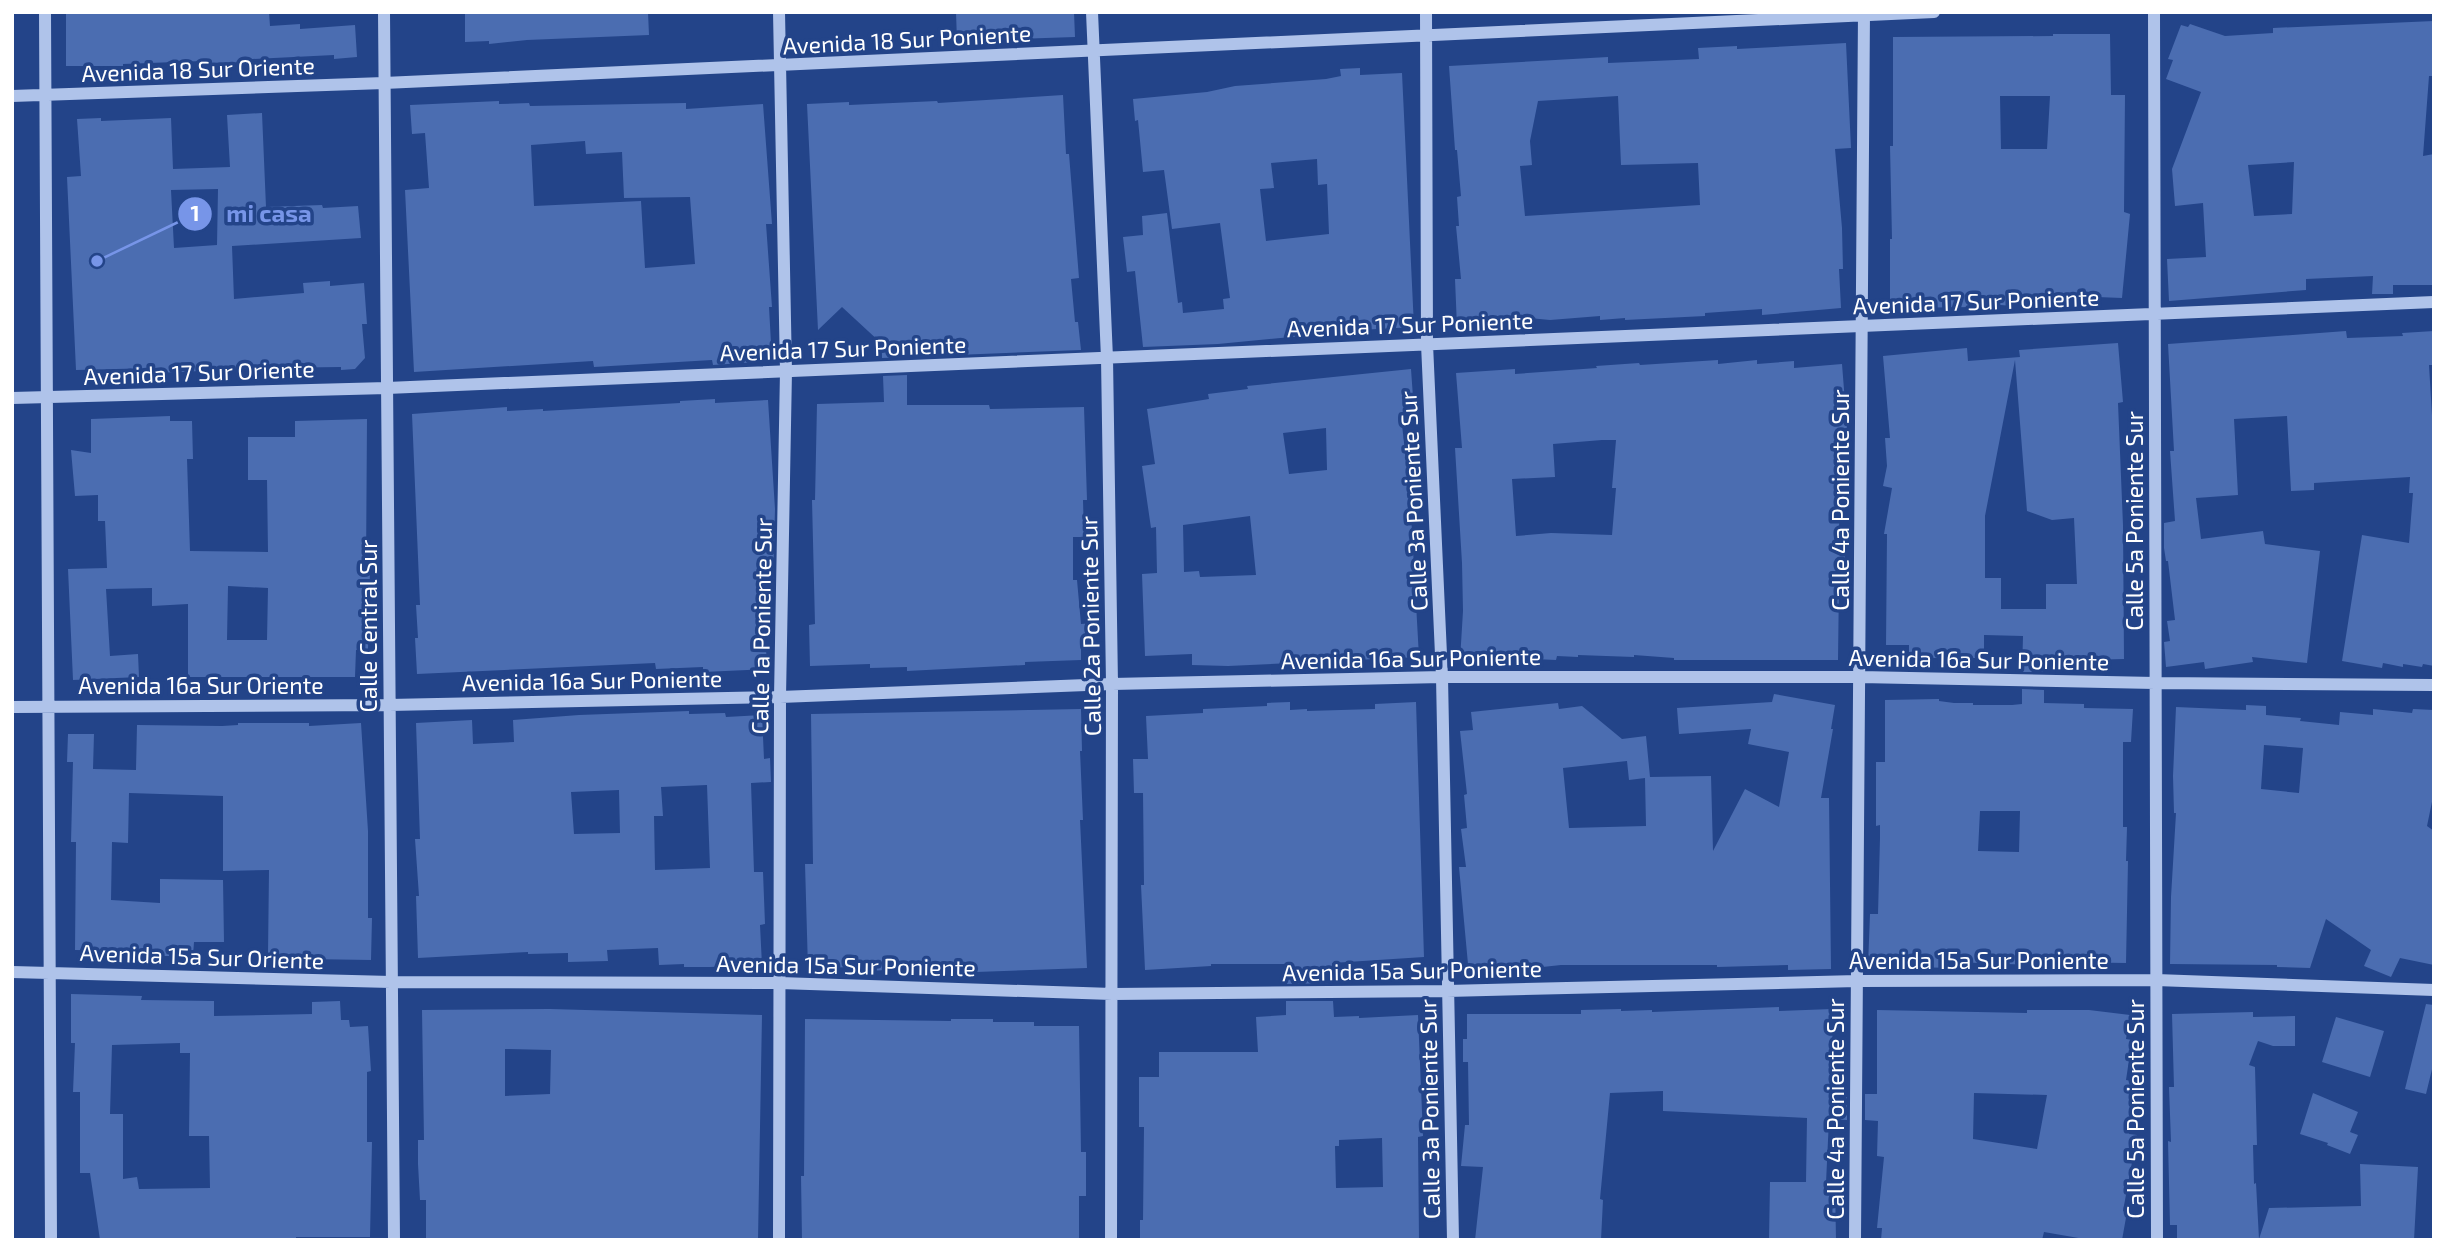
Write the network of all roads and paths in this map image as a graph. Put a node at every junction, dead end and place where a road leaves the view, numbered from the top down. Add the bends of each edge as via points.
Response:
1 (45, 12) edge
2 (384, 12) edge
3 (779, 12) edge
4 (1092, 12) edge
5 (1426, 12) edge
6 (1934, 12) edge
7 (2154, 12) edge
8 (1864, 14) edge
9 (1426, 36) junction
10 (1093, 51) junction
11 (780, 65) junction
12 (384, 83) junction
13 (12, 96) edge
14 (45, 96) junction
15 (2434, 302) edge
16 (2155, 314) junction
17 (1862, 326) junction
18 (1427, 344) junction
19 (1107, 358) junction
20 (786, 371) junction
21 (387, 388) junction
22 (12, 398) edge
23 (47, 398) junction
24 (1442, 677) junction
25 (1860, 677) junction
26 (2155, 683) junction
27 (1112, 684) junction
28 (2434, 685) edge
29 (780, 697) junction
30 (389, 705) junction
31 (48, 706) junction
32 (12, 707) edge
33 (12, 972) edge
34 (50, 973) junction
35 (2156, 980) junction
36 (1857, 981) junction
37 (391, 982) junction
38 (780, 983) junction
39 (2434, 990) edge
40 (1447, 991) junction
41 (1112, 994) junction
42 (51, 1240) edge
43 (394, 1240) edge
44 (779, 1240) edge
45 (1111, 1240) edge
46 (1453, 1240) edge
47 (1855, 1240) edge
48 (2157, 1240) edge

1 - 14 street
2 - 12 street, Calle Central Sur
3 - 11 street, Calle 1a Poniente Sur
4 - 10 street, Calle 2a Poniente Sur
5 - 9 street, Calle 3a Poniente Sur
6 - 8 street, Avenida 18 Sur Poniente
7 - 16 street, Calle 5a Poniente Sur
8 - 9 street, Avenida 18 Sur Poniente
8 - 17 street, Calle 4a Poniente Sur
9 - 10 street, Avenida 18 Sur Poniente
9 - 18 street, Calle 3a Poniente Sur
10 - 11 street, Avenida 18 Sur Poniente
10 - 19 street, Calle 2a Poniente Sur
11 - 12 street, Avenida 18 Sur Poniente
11 - 20 street, Calle 1a Poniente Sur
12 - 14 street, Avenida 18 Sur Oriente
12 - 21 street, Calle Central Sur
13 - 14 street, Avenida 18 Sur Oriente
14 - 23 street
15 - 16 street, Avenida 17 Sur Poniente
16 - 17 street, Avenida 17 Sur Poniente
16 - 26 street, Calle 5a Poniente Sur
17 - 18 street, Avenida 17 Sur Poniente
17 - 25 street, Calle 4a Poniente Sur
18 - 19 street, Avenida 17 Sur Poniente
18 - 24 street, Calle 3a Poniente Sur
19 - 20 street, Avenida 17 Sur Poniente
19 - 27 street, Calle 2a Poniente Sur
20 - 21 street, Avenida 17 Sur Poniente
20 - 29 street, Calle 1a Poniente Sur
21 - 23 street, Avenida 17 Sur Oriente
21 - 30 street, Calle Central Sur
22 - 23 street, Avenida 17 Sur Oriente
23 - 31 street
24 - 25 street, Avenida 16a Sur Poniente
24 - 27 street, Avenida 16a Sur Poniente
24 - 40 street, Calle 3a Poniente Sur
25 - 26 street, Avenida 16a Sur Poniente
25 - 36 street, Calle 4a Poniente Sur
26 - 28 street, Avenida 16a Sur Poniente
26 - 35 street, Calle 5a Poniente Sur
27 - 29 street, Avenida 16a Sur Poniente
27 - 41 street, Calle 2a Poniente Sur
29 - 30 street, Avenida 16a Sur Poniente
29 - 38 street, Calle 1a Poniente Sur
30 - 31 street, Avenida 16a Sur Oriente
30 - 37 street, Calle Central Sur
31 - 32 street, Avenida 16a Sur Oriente
31 - 34 street
33 - 34 street, Avenida 15a Sur Oriente
34 - 37 street, Avenida 15a Sur Oriente
34 - 42 street
35 - 36 street, Avenida 15a Sur Poniente
35 - 39 street, Avenida 15a Sur Poniente
35 - 48 street, Calle 5a Poniente Sur
36 - 40 street, Avenida 15a Sur Poniente
36 - 47 street, Calle 4a Poniente Sur
37 - 38 street, Avenida 15a Sur Poniente
37 - 43 street, Calle Central Sur
38 - 41 street, Avenida 15a Sur Poniente
38 - 44 street, Calle 1a Poniente Sur
40 - 41 street, Avenida 15a Sur Poniente
40 - 46 street, Calle 3a Poniente Sur
41 - 45 street, Calle 2a Poniente Sur

